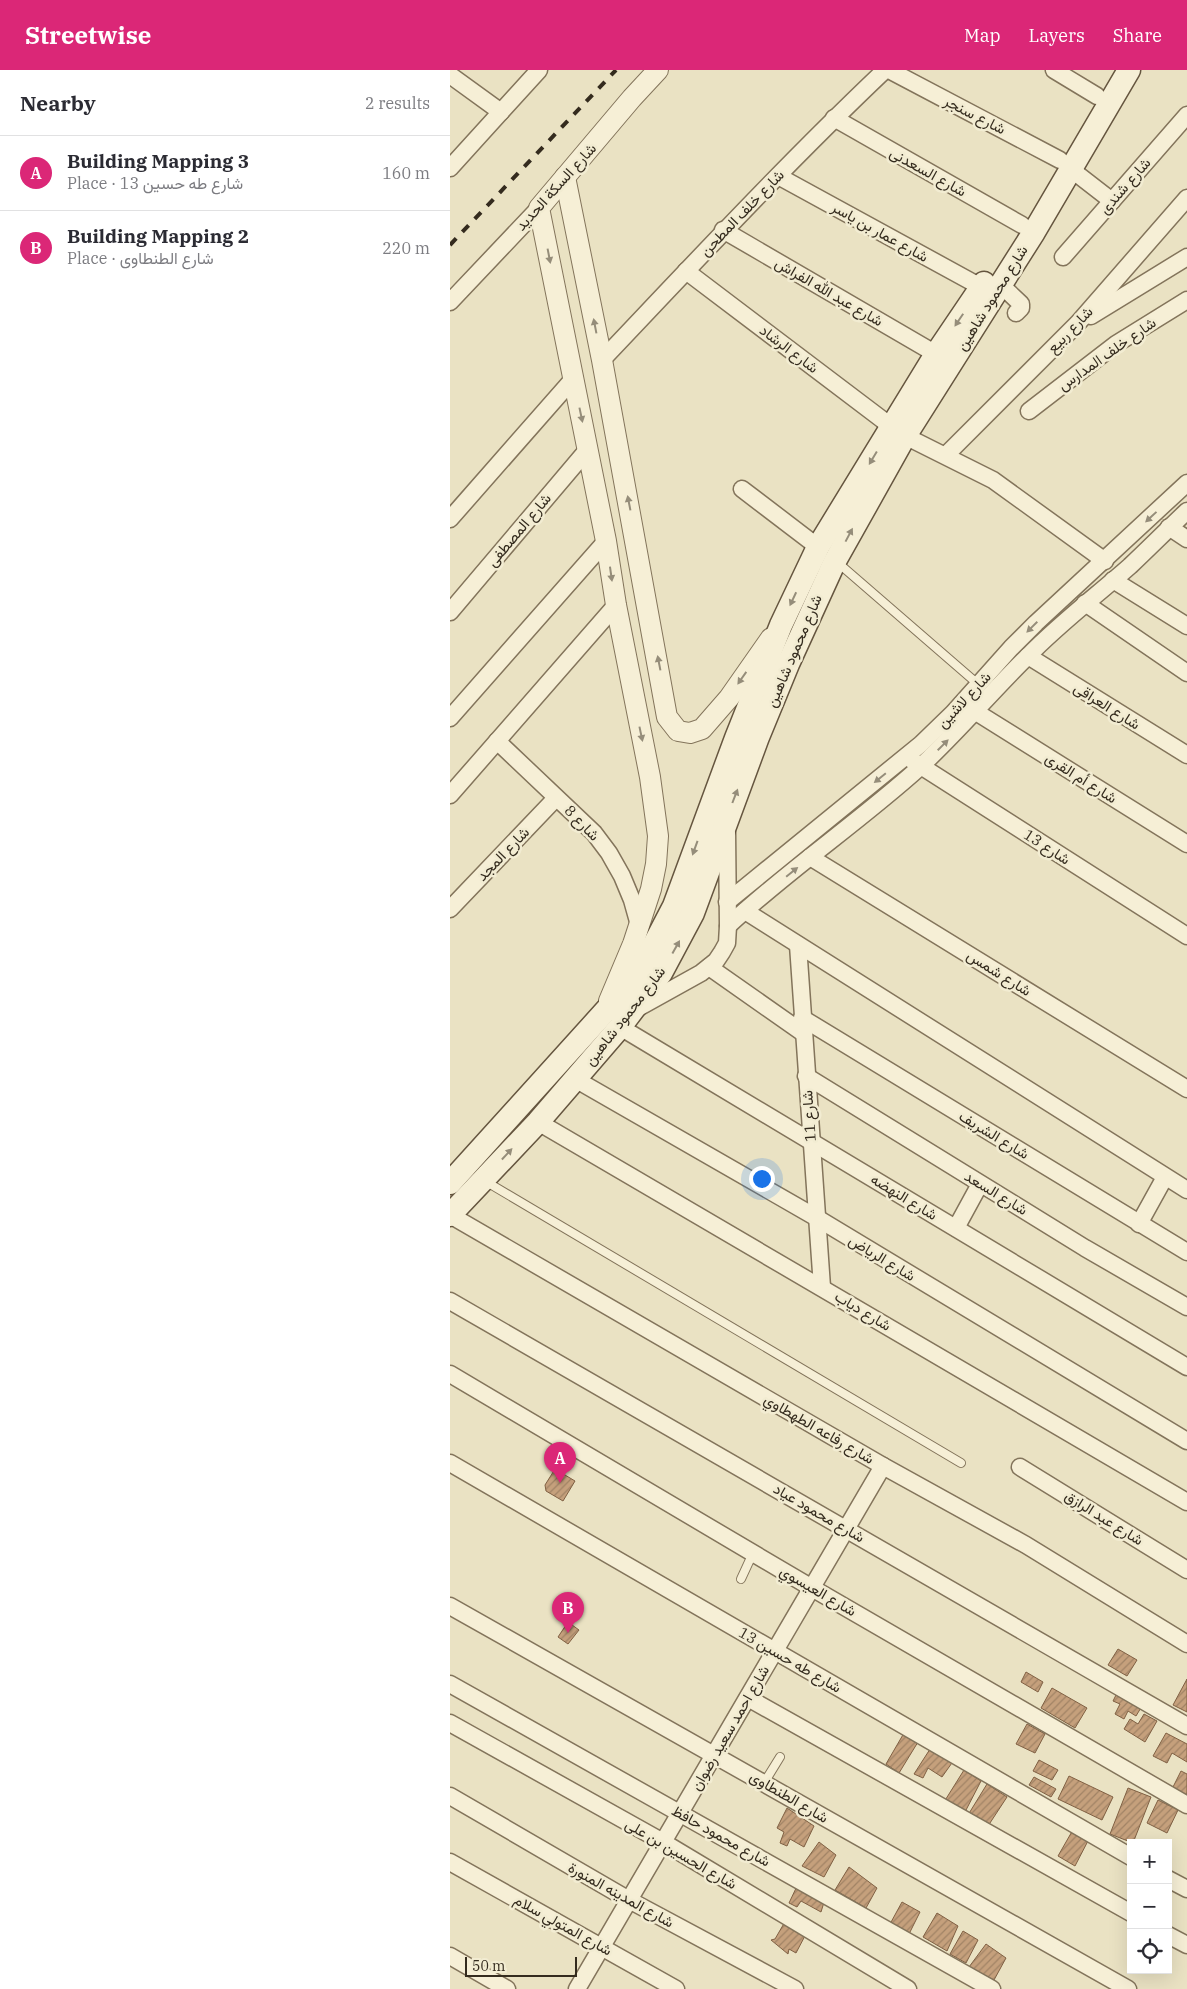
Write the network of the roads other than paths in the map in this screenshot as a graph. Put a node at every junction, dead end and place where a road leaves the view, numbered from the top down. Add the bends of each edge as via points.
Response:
1 (540, 70) edge
2 (658, 70) edge
3 (887, 70) edge
4 (1054, 70) edge
5 (1113, 70) edge
6 (1129, 70) edge
7 (450, 75) edge
8 (1097, 96) junction
9 (502, 112) junction
10 (1187, 115) edge
11 (834, 118) junction
12 (1066, 165) junction
13 (450, 168) edge
14 (778, 176) junction
15 (566, 177) junction
16 (1187, 198) edge
17 (1112, 201) junction
18 (539, 208) junction
19 (1022, 225) junction
20 (723, 230) junction
21 (1063, 257) dead end
22 (1187, 257) edge
23 (686, 271) junction
24 (991, 286) junction
25 (1187, 300) edge
26 (450, 302) edge
27 (1016, 313) dead end
28 (1078, 323) junction
29 (936, 354) junction
30 (602, 360) junction
31 (573, 379) junction
32 (1029, 411) dead end
33 (898, 431) junction
34 (588, 449) junction
35 (946, 455) junction
36 (1187, 483) edge
37 (742, 489) dead end
38 (1187, 511) edge
39 (450, 519) edge
40 (1169, 527) junction
41 (1187, 539) edge
42 (606, 541) junction
43 (827, 554) junction
44 (1105, 561) junction
45 (1113, 580) junction
46 (1085, 603) junction
47 (616, 605) junction
48 (1053, 607) junction
49 (450, 612) edge
50 (1065, 620) junction
51 (781, 625) junction
52 (1187, 626) edge
53 (1028, 656) junction
54 (1187, 673) edge
55 (979, 685) junction
56 (976, 712) junction
57 (450, 718) edge
58 (497, 741) junction
59 (1187, 755) edge
60 (907, 756) junction
61 (921, 766) junction
62 (450, 795) edge
63 (556, 798) junction
64 (727, 820) junction
65 (1187, 844) edge
66 (810, 857) junction
67 (759, 887) junction
68 (727, 902) junction
69 (450, 910) edge
70 (744, 911) junction
71 (639, 925) junction
72 (728, 926) junction
73 (1187, 936) edge
74 (798, 945) junction
75 (709, 968) junction
76 (618, 1018) junction
77 (803, 1026) junction
78 (806, 1076) junction
79 (575, 1079) junction
80 (1187, 1089) edge
81 (538, 1122) junction
82 (811, 1141) junction
83 (1165, 1177) junction
84 (484, 1180) junction
85 (450, 1183) edge
86 (980, 1184) junction
87 (1187, 1190) edge
88 (450, 1215) edge
89 (817, 1218) junction
90 (1140, 1224) junction
91 (956, 1228) junction
92 (1187, 1252) edge
93 (822, 1287) junction
94 (450, 1301) edge
95 (1187, 1307) edge
96 (1187, 1367) edge
97 (450, 1374) edge
98 (1187, 1441) edge
99 (450, 1463) edge
100 (961, 1463) dead end
101 (883, 1466) junction
102 (1020, 1467) dead end
103 (1187, 1502) edge
104 (846, 1529) junction
105 (753, 1553) junction
106 (1187, 1570) edge
107 (741, 1579) dead end
108 (812, 1588) junction
109 (450, 1606) edge
110 (1187, 1644) edge
111 (775, 1652) junction
112 (450, 1684) edge
113 (748, 1698) junction
114 (450, 1723) edge
115 (1187, 1726) edge
116 (714, 1755) junction
117 (780, 1757) dead end
118 (764, 1784) junction
119 (450, 1796) edge
120 (1187, 1805) edge
121 (680, 1812) junction
122 (663, 1842) junction
123 (1127, 1855) edge
124 (450, 1862) edge
125 (1172, 1880) edge
126 (1187, 1889) edge
127 (629, 1900) junction
128 (1127, 1912) edge
129 (1172, 1937) edge
130 (1187, 1945) edge
131 (601, 1947) junction
132 (450, 1956) edge
133 (507, 1989) edge
134 (576, 1989) edge
135 (676, 1989) edge
136 (795, 1989) edge
137 (908, 1989) edge
138 (992, 1989) edge
139 (1128, 1989) edge

1 - 9 street
2 - 15 street, شارع السكة الحديد
3 - 11 street, شارع خلف المطحن
3 - 12 street, شارع سنجر
4 - 8 street
5 - 8 main road, شارع محمود شاهين
6 - 12 main road, شارع محمود شاهين
7 - 9 street
8 - 12 main road, شارع محمود شاهين
9 - 13 street
10 - 17 street, شارع شندى
11 - 14 street, شارع خلف المطحن
11 - 19 street, شارع السعدنى
12 - 17 street, شارع سنجر
12 - 19 main road, شارع محمود شاهين
12 - 24 main road, شارع محمود شاهين
14 - 20 street, شارع خلف المطحن
14 - 24 street, شارع عمار بن ياسر
15 - 18 street, شارع السكة الحديد
30 -> 15 street
16 - 28 street, شارع ربيع
17 - 21 street, شارع شندى
18 - 26 street, شارع السكة الحديد
18 -> 31 street
19 - 24 main road, شارع محمود شاهين
20 - 23 street, شارع خلف المطحن
20 - 29 street, شارع عبد الله الفراش
22 - 28 street
23 - 30 street, شارع خلف المطحن
23 - 33 street, شارع الرشاد
24 - 27 street, شارع عمار بن ياسر via 1021,304
24 -> 29 main road, شارع محمود شاهين
24 - 33 main road, شارع محمود شاهين
25 - 32 street, شارع خلف المدارس via 1116,344
28 - 35 street, شارع ربيع
29 - 33 main road, شارع محمود شاهين
51 -> 30 street via 729,698 702,729 678,732 667,716
31 -> 34 street
31 - 39 street
33 - 35 street, شارع الرشاد
33 - 43 main road, شارع محمود شاهين
34 - 42 street
34 - 49 street, شارع المصطفى
35 - 44 street, شارع الرشاد via 1015,495
36 -> 44 street, شارع لاشين
37 - 43 street
38 - 40 street, شارع لاشين
40 - 41 street
40 - 45 street, شارع لاشين
42 -> 47 street
42 - 57 street
43 -> 51 main road, شارع محمود شاهين
43 - 55 lane
64 -> 43 main road, شارع محمود شاهين
44 - 48 street, شارع لاشين
45 - 46 street, شارع لاشين
45 - 52 street
46 - 50 street, شارع لاشين
46 - 54 street
47 - 58 street
47 -> 71 street via 650,777 658,836 651,889
48 - 50 street
48 -> 55 street, شارع لاشين
50 - 53 street, شارع لاشين
51 -> 76 main road, شارع محمود شاهين via 674,906 636,974
53 - 56 street, شارع لاشين
53 - 59 street, شارع العراقى
55 - 60 street, شارع لاشين via 937,730
61 -> 56 street, شارع لاشين
56 - 65 street, شارع أم القرى
58 - 62 street
58 - 63 street, شارع 8
60 - 61 street, شارع 13
60 -> 67 street, شارع لاشين
61 - 66 street, شارع لاشين
61 - 73 street, شارع 13
63 - 69 street, شارع المجد
63 - 71 street, شارع 8 via 594,833 609,853 629,892
64 - 68 street
76 -> 64 main road, شارع محمود شاهين via 661,973 678,944 704,887
67 -> 66 street, شارع لاشين
66 - 80 street, شارع شمس
67 - 68 street, شارع لاشين
67 - 70 street, شارع لاشين
68 - 72 street
70 - 72 street, شارع لاشين
70 - 74 street
71 - 76 street
72 - 75 street via 727,943
74 - 77 street, شارع 11
74 - 83 street
75 - 76 street
75 - 77 street, شارع الشريف
76 - 79 main road, شارع محمود شاهين
76 - 82 street, شارع النهضه
76 - 85 main road, شارع محمود شاهين
77 - 78 street, شارع 11
77 - 90 street, شارع الشريف
78 - 82 street, شارع 11
78 - 86 street, شارع السعد
79 - 81 main road, شارع محمود شاهين
79 - 89 street, شارع الرياض
84 -> 81 main road, شارع محمود شاهين
81 - 93 street, شارع دياب
82 - 89 street, شارع 11
82 - 91 street, شارع النهضه
83 - 87 street
83 - 90 street
84 - 88 main road, شارع محمود شاهين
84 - 100 lane
86 - 91 street
86 - 95 street, شارع السعد
88 - 101 street, شارع رفاعه الطهطاوي
89 - 93 street, شارع 11
89 - 98 street, شارع الرياض
90 - 92 street, شارع الشريف
91 - 96 street, شارع النهضه
93 - 103 street, شارع دياب
94 - 104 street, شارع محمود عياد
97 - 105 street, شارع العيسوي
99 - 111 street, شارع طه حسين 13
101 - 104 street, شارع احمد سعيد رضوان
101 - 110 street, شارع رفاعه الطهطاوي via 1026,1546
102 - 106 street, شارع عبد الرازق
104 - 108 street, شارع احمد سعيد رضوان
104 - 115 street, شارع محمود عياد
105 - 107 lane
105 - 108 street, شارع العيسوي
108 - 111 street, شارع احمد سعيد رضوان
108 - 120 street, شارع العيسوي
109 - 116 street, شارع الطنطاوى
111 - 113 street, شارع احمد سعيد رضوان
111 - 123 street, شارع طه حسين 13
112 - 121 street, شارع محمود حافظ
113 - 116 street, شارع احمد سعيد رضوان
113 - 128 street
114 - 122 street, شارع الحسين بن على
116 - 118 street, شارع الطنطاوى
116 - 121 street, شارع احمد سعيد رضوان
117 - 118 lane
118 - 139 street, شارع الطنطاوى
119 - 127 street, شارع المدينه المنورة
121 - 122 street, شارع احمد سعيد رضوان
121 - 138 street, شارع محمود حافظ
122 - 127 street, شارع احمد سعيد رضوان
122 - 137 street, شارع الحسين بن على
124 - 131 street, شارع المتولي سلام
125 - 126 street
127 - 131 street, شارع احمد سعيد رضوان
127 - 136 street, شارع المدينه المنورة
129 - 130 street
131 - 134 street, شارع احمد سعيد رضوان
131 - 135 street, شارع المتولي سلام
132 - 133 street

